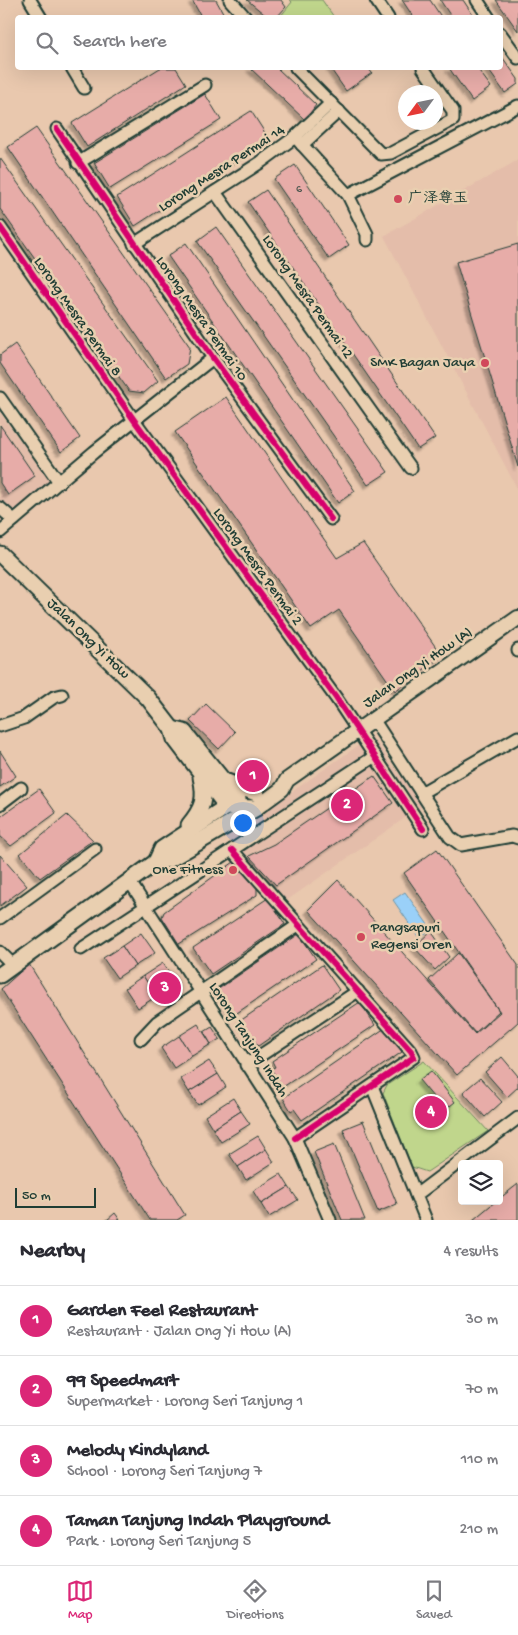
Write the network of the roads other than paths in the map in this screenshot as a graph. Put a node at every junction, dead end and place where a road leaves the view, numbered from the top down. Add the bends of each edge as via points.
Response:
1 (30, 0) edge
2 (230, 0) edge
3 (376, 0) edge
4 (477, 0) edge
5 (39, 15) edge
6 (243, 15) edge
7 (386, 15) edge
8 (487, 15) edge
9 (503, 38) edge
10 (518, 58) edge
11 (73, 70) edge
12 (298, 70) edge
13 (424, 70) edge
14 (205, 85) dead end
15 (84, 88) dead end
16 (331, 102) junction
17 (518, 106) edge
18 (339, 111) junction
19 (57, 129) dead end
20 (299, 141) junction
21 (78, 163) junction
22 (215, 192) junction
23 (348, 195) junction
24 (0, 227) edge
25 (367, 240) dead end
26 (134, 244) junction
27 (213, 358) junction
28 (0, 398) edge
29 (134, 420) junction
30 (410, 468) dead end
31 (59, 482) junction
32 (0, 508) edge
33 (331, 519) dead end
34 (14, 520) junction
35 (0, 532) edge
36 (0, 554) edge
37 (518, 618) edge
38 (62, 695) dead end
39 (373, 719) junction
40 (0, 726) edge
41 (172, 729) junction
42 (358, 729) junction
43 (518, 737) edge
44 (375, 756) junction
45 (199, 770) junction
46 (225, 781) junction
47 (21, 788) dead end
48 (421, 793) junction
49 (256, 801) junction
50 (0, 804) edge
51 (234, 804) junction
52 (423, 828) dead end
53 (214, 833) junction
54 (178, 838) junction
55 (518, 838) edge
56 (96, 849) dead end
57 (232, 850) junction
58 (156, 862) junction
59 (130, 882) junction
60 (145, 906) junction
61 (0, 918) edge
62 (298, 925) junction
63 (81, 949) dead end
64 (0, 952) edge
65 (13, 965) junction
66 (0, 975) edge
67 (358, 991) junction
68 (200, 992) junction
69 (141, 1039) dead end
70 (246, 1065) junction
71 (372, 1086) junction
72 (518, 1118) edge
73 (295, 1138) junction
74 (417, 1197) junction
75 (330, 1220) edge
76 (426, 1220) edge

1 - 5 street
2 - 6 street
3 - 7 street
4 - 8 street
9 - 10 street
11 - 15 street
12 - 16 street
13 - 18 street via 453,111 453,120 391,152 381,154
14 - 21 street
16 - 18 street
16 - 20 street
17 - 23 street
18 - 20 street
19 - 21 street, Lorong Mesra Permai 10
20 - 22 street, Lorong Mesra Permai 14
20 - 23 street, Lorong Mesra Permai 14
21 - 26 street, Lorong Mesra Permai 10
22 - 26 street, Lorong Mesra Permai 14
22 - 30 street, Lorong Mesra Permai 12
23 - 25 street, Lorong Mesra Permai 14
24 - 29 street, Lorong Mesra Permai 8
26 - 27 street, Lorong Mesra Permai 10
27 - 29 street
27 - 33 street, Lorong Mesra Permai 10
28 - 31 street
29 - 31 street
29 - 42 street, Lorong Mesra Permai 2
31 - 34 street
32 - 34 street
34 - 35 street
36 - 41 main road, Jalan Ong Yi How via 148,698
37 - 39 street, Jalan Ong Yi How (A)
38 - 40 street via 24,718
39 - 42 street, Jalan Ong Yi How (A)
39 - 48 street
41 - 45 main road, Jalan Ong Yi How via 175,739
41 - 46 main road, Jalan Ong Yi How via 184,732
42 - 44 street, Lorong Mesra Permai 2
42 - 49 street, Jalan Ong Yi How (A) via 288,780 282,789
43 - 48 street
44 - 52 street, Lorong Mesra Permai 2
44 - 57 street
45 - 51 main road, Jalan Ong Yi How
45 - 54 main road via 204,803 201,812
46 - 49 main road
46 - 51 main road, Jalan Ong Yi How
47 - 50 street
48 - 55 street via 450,837 461,845 512,836
49 - 51 main road
49 - 53 main road
51 - 53 main road
51 - 54 main road
53 - 58 main road via 170,859
54 - 58 main road via 162,849
56 - 61 street
57 - 60 street
57 - 62 street
58 - 59 main road
59 - 60 street, Lorong Tanjung Indah
59 - 65 main road
60 - 63 street
60 - 68 street, Lorong Tanjung Indah
62 - 67 street
62 - 68 street
64 - 65 street
65 - 66 main road
67 - 70 street
67 - 71 street via 414,1057
68 - 69 street via 157,1022
68 - 70 street, Lorong Tanjung Indah
70 - 73 street, Lorong Tanjung Indah
71 - 73 street
71 - 74 street
72 - 74 street
73 - 75 street, Lorong Tanjung Indah
74 - 76 street

